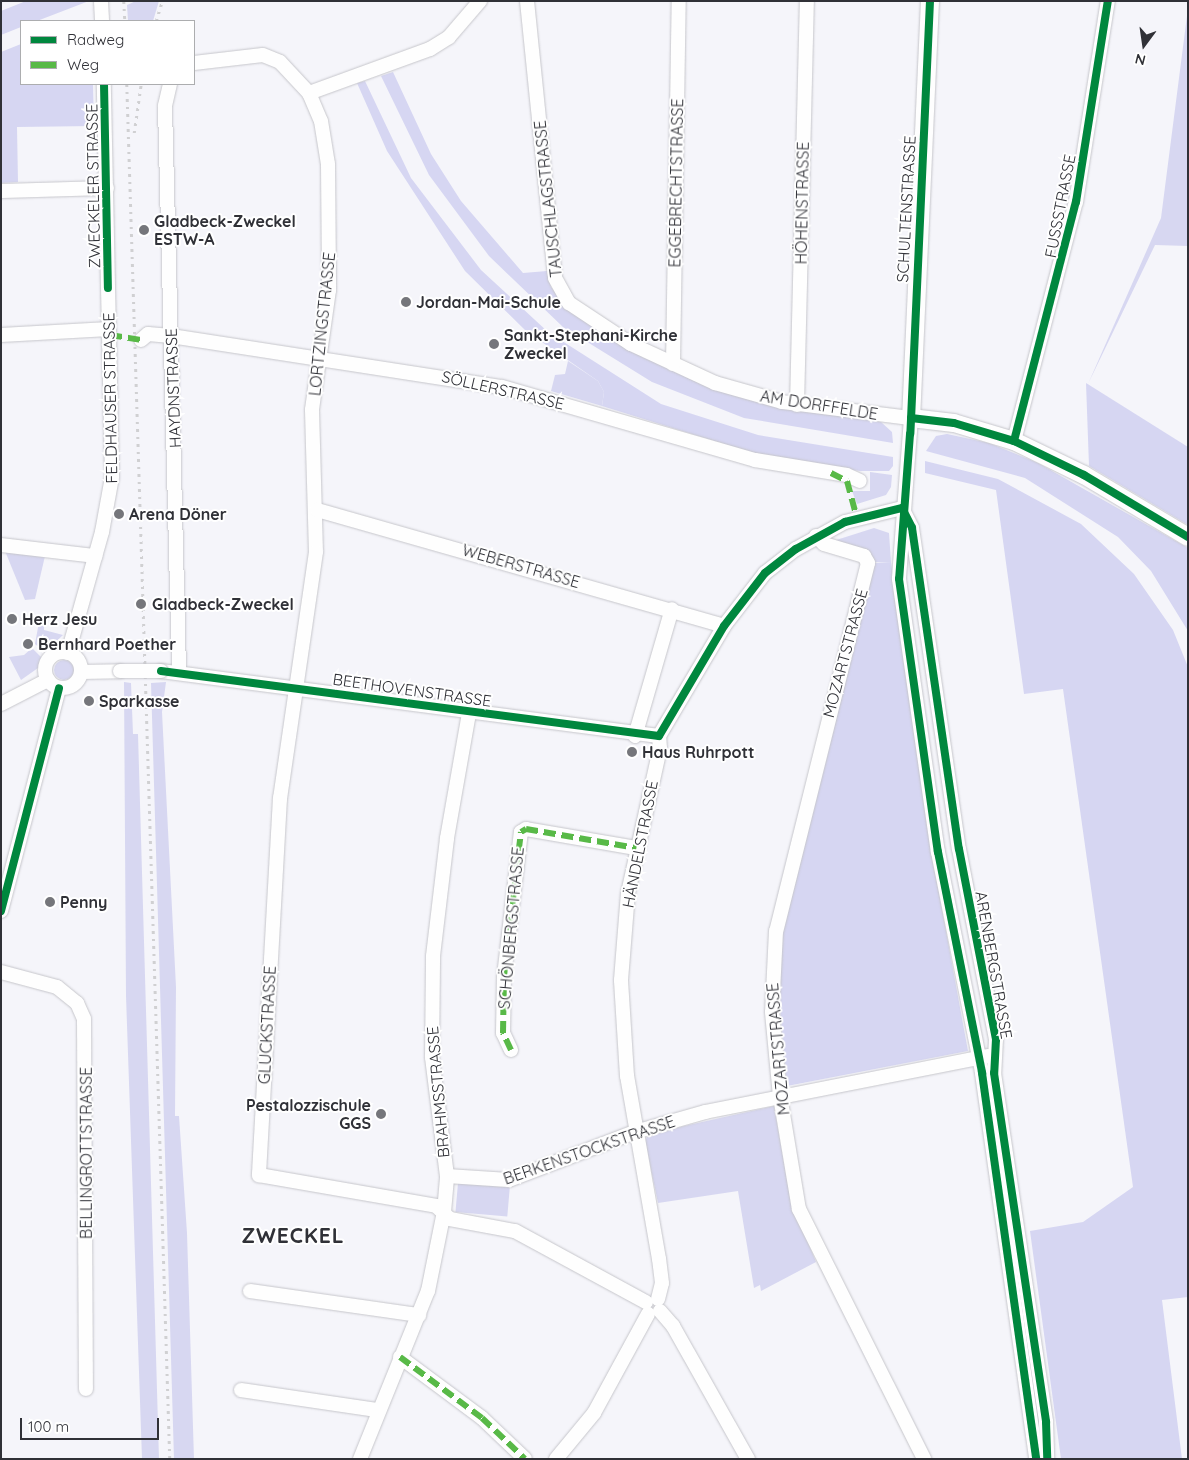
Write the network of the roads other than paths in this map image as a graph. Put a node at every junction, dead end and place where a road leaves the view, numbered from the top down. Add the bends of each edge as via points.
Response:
1 (480, 1) edge
2 (527, 1) edge
3 (679, 1) edge
4 (807, 1) edge
5 (930, 1) edge
6 (1108, 1) edge
7 (195, 63) edge
8 (104, 85) edge
9 (170, 85) edge
10 (309, 93) junction
11 (107, 188) junction
12 (1, 191) edge
13 (108, 288) joint
14 (109, 329) junction
15 (1, 335) edge
16 (171, 336) junction
17 (141, 340) dead end
18 (320, 358) junction
19 (673, 364) junction
20 (797, 405) junction
21 (911, 426) junction
22 (1016, 434) junction
23 (860, 482) dead end
24 (902, 508) junction
25 (317, 510) junction
26 (816, 536) junction
27 (1188, 537) edge
28 (1, 545) edge
29 (95, 556) junction
30 (672, 608) junction
31 (724, 626) junction
32 (68, 652) junction
33 (179, 671) junction
34 (81, 672) junction
35 (54, 684) junction
36 (297, 688) junction
37 (1, 704) edge
38 (469, 713) junction
39 (635, 736) junction
40 (658, 736) junction
41 (636, 848) junction
42 (1, 911) edge
43 (1, 972) edge
44 (511, 1050) dead end
45 (995, 1054) junction
46 (978, 1057) junction
47 (780, 1096) junction
48 (635, 1132) junction
49 (447, 1176) junction
50 (444, 1212) junction
51 (250, 1291) dead end
52 (653, 1306) junction
53 (419, 1315) junction
54 (400, 1357) junction
55 (86, 1389) dead end
56 (241, 1390) dead end
57 (377, 1410) junction
58 (360, 1459) edge
59 (525, 1459) edge
60 (556, 1459) edge
61 (748, 1459) edge
62 (924, 1459) edge
63 (1036, 1459) edge
64 (1047, 1459) edge

1 - 10 street via 448,37 392,64
2 - 19 street, TAUSCHLAGSTRASSE via 557,285 570,303 600,325
3 - 19 street, EGGEBRECHTSTRASSE
4 - 20 street, HÖHENSTRASSE
5 - 21 main road, SCHULTENSTRASSE
6 - 22 street, FUSSSTRASSE via 1076,202
7 - 10 street, LORTZINGSTRASSE via 274,58
8 - 11 street, ZWECKELER STRASSE
9 - 16 street, HAYDNSTRASSE via 165,106
10 - 18 street, LORTZINGSTRASSE via 322,130 331,224 329,290
11 - 12 street
11 - 13 street, ZWECKELER STRASSE
13 - 14 street, FELDHAUSER STRASSE
14 - 15 street
14 - 29 street, FELDHAUSER STRASSE via 112,477
16 - 17 street, SÖLLERSTRASSE via 148,334
16 - 18 street, SÖLLERSTRASSE
16 - 33 street, HAYDNSTRASSE
18 - 23 street, SÖLLERSTRASSE via 502,387 756,460 847,475
18 - 25 street, LORTZINGSTRASSE via 312,410
19 - 20 street, AM DORFFELDE via 715,383
20 - 21 street, AM DORFFELDE
21 - 22 main road via 954,424
21 - 24 street, ARENBERGSTRASSE
22 - 27 main road
24 - 26 street, HÄNDELSTRASSE via 845,522
24 - 45 street, ARENBERGSTRASSE via 912,528 959,848
24 - 46 street, ARENBERGSTRASSE via 899,579 925,772
25 - 30 street, WEBERSTRASSE
25 - 36 street, LORTZINGSTRASSE via 312,594
26 - 31 street, HÄNDELSTRASSE via 765,573
26 - 47 street, MOZARTSTRASSE via 824,544 864,556 868,563 776,931 772,1012
28 - 29 street
29 - 32 street, FELDHAUSER STRASSE
30 - 31 street, WEBERSTRASSE
30 - 39 street
31 - 40 street, HÄNDELSTRASSE
32 - 34 street via 79,661
32 - 35 street via 57,653 48,660
33 - 34 street, BEETHOVENSTRASSE, bridge
33 - 36 street, BEETHOVENSTRASSE
34 - 35 street via 73,685
35 - 37 street
35 - 42 street
36 - 38 street, BEETHOVENSTRASSE
36 - 50 street, GLUCKSTRASSE via 280,798 259,1176 436,1206
38 - 39 street, BEETHOVENSTRASSE
38 - 49 street, BRAHMSSTRASSE via 447,838 433,956 432,1057
39 - 40 street, BEETHOVENSTRASSE
40 - 41 street, HÄNDELSTRASSE via 660,749
41 - 44 street, SCHÖNBERGSTRASSE via 526,829 521,832 504,976 503,1033
41 - 48 street, HÄNDELSTRASSE via 621,980
43 - 55 street, BELLINGROTTSTRASSE via 57,987 77,1003 84,1019
45 - 46 street, BERKENSTOCKSTRASSE
45 - 64 street, ARENBERGSTRASSE via 1020,1266 1046,1422
46 - 47 street, BERKENSTOCKSTRASSE
46 - 63 street, ARENBERGSTRASSE
47 - 48 street, BERKENSTOCKSTRASSE
47 - 62 street, MOZARTSTRASSE via 800,1209
48 - 49 street, BERKENSTOCKSTRASSE via 508,1180
48 - 52 street, HÄNDELSTRASSE via 662,1283
49 - 50 street, BRAHMSSTRASSE
50 - 52 street via 450,1219 515,1230
50 - 53 street, BRAHMSSTRASSE
51 - 53 street
52 - 60 street, HÄNDELSTRASSE via 594,1413
52 - 61 street via 673,1326
53 - 54 street, BRAHMSSTRASSE
54 - 57 street, BRAHMSSTRASSE
54 - 59 street via 482,1418
56 - 57 street
57 - 58 street, BRAHMSSTRASSE

